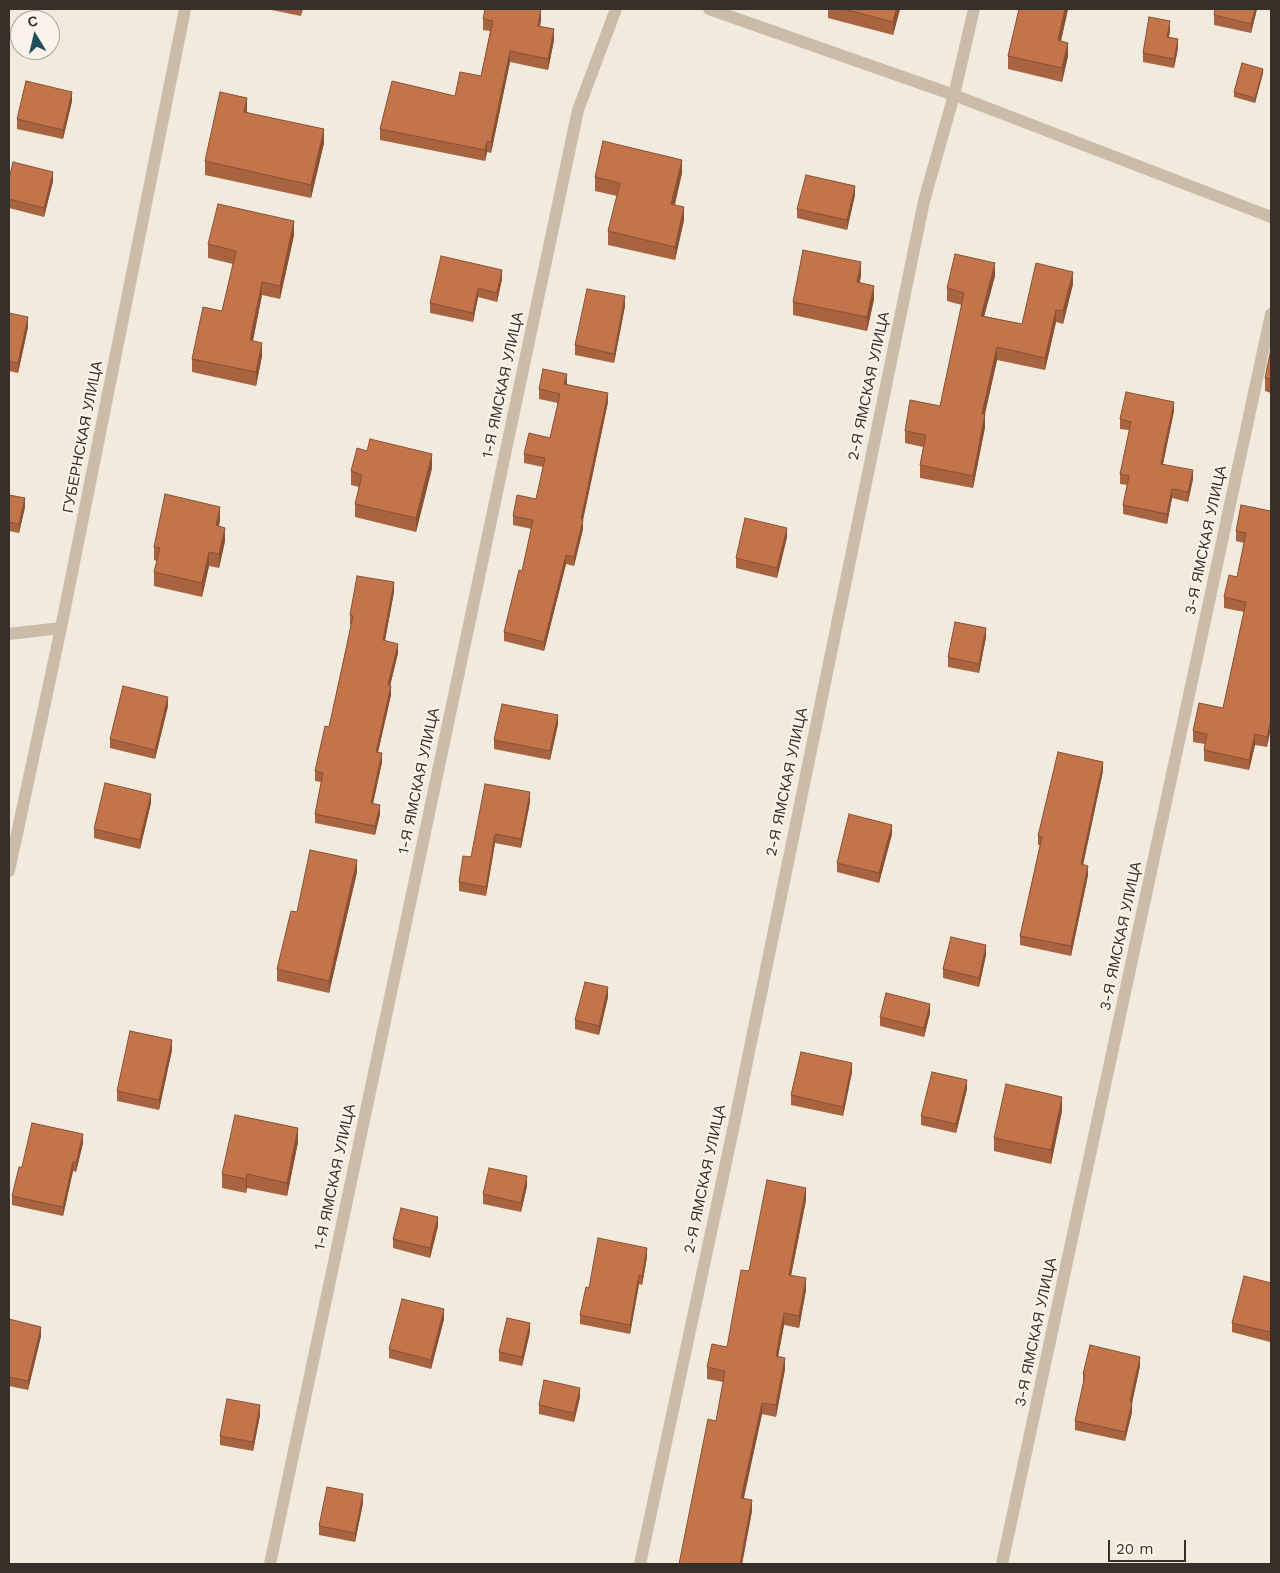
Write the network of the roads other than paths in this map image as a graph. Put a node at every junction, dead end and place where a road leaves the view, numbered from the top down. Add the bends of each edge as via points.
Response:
1 (185, 9) edge
2 (616, 9) edge
3 (709, 9) edge
4 (974, 9) edge
5 (954, 95) junction
6 (1271, 217) edge
7 (1271, 314) edge
8 (61, 628) junction
9 (9, 634) edge
10 (9, 871) edge
11 (270, 1564) edge
12 (640, 1564) edge
13 (1002, 1564) edge

1 - 8 street, ГУБЕРНСКАЯ УЛИЦА
2 - 11 street, 1-Я ЯМСКАЯ УЛИЦА via 578,110
3 - 5 street
4 - 5 street, 2-Я ЯМСКАЯ УЛИЦА
5 - 6 street
5 - 12 street, 2-Я ЯМСКАЯ УЛИЦА via 924,201 732,1135
7 - 13 street, 3-Я ЯМСКАЯ УЛИЦА
8 - 9 street
8 - 10 street, ГУБЕРНСКАЯ УЛИЦА

